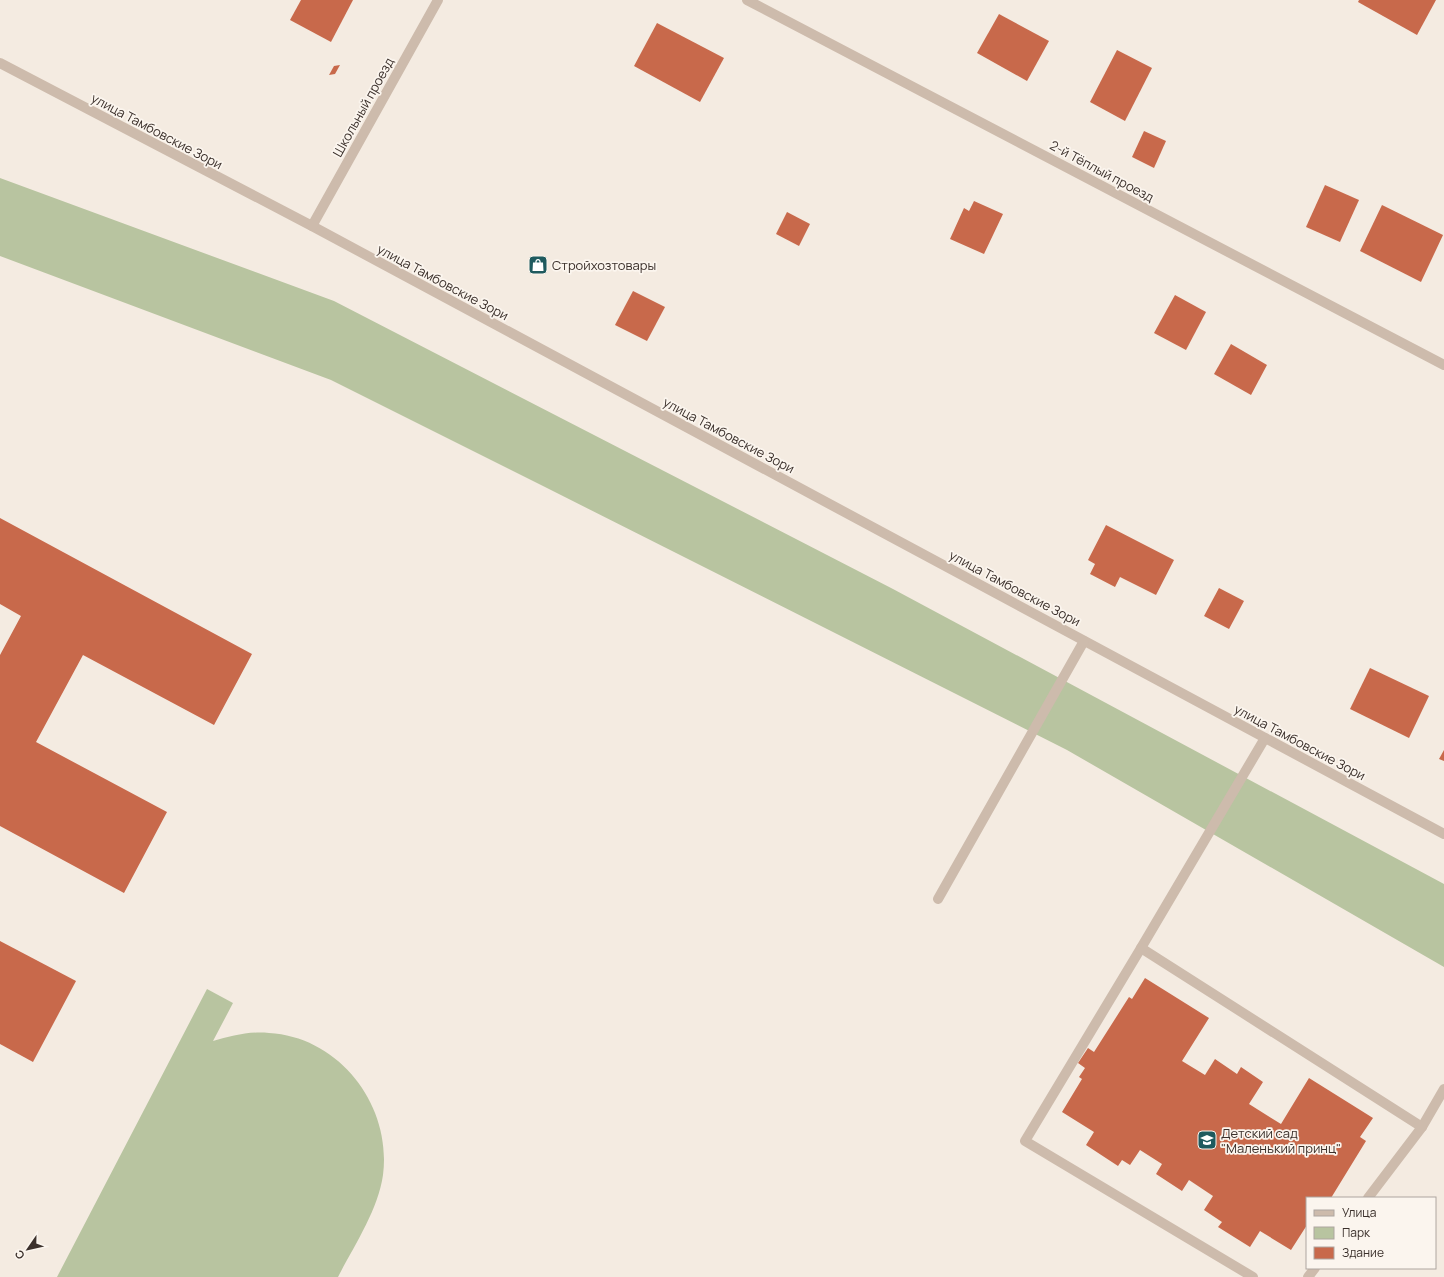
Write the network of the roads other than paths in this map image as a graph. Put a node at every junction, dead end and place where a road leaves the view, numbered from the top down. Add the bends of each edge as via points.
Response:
1 (438, 0) edge
2 (747, 0) edge
3 (0, 63) edge
4 (312, 226) junction
5 (1444, 365) edge
6 (1084, 640) junction
7 (1265, 738) junction
8 (1444, 834) edge
9 (938, 899) dead end
10 (1141, 948) junction
11 (1444, 1089) edge
12 (1422, 1127) junction
13 (1369, 1197) edge
14 (1314, 1269) edge
15 (1253, 1277) edge
16 (1308, 1277) edge

1 - 4 street, Школьный проезд
2 - 5 street, 2-й Тёплый проезд
3 - 4 street, улица Тамбовские Зори
4 - 6 street, улица Тамбовские Зори
6 - 7 street, улица Тамбовские Зори
6 - 9 street
7 - 8 street, улица Тамбовские Зори
7 - 10 street
10 - 12 street
10 - 15 street via 1025,1141
11 - 12 street
12 - 13 street
14 - 16 street

